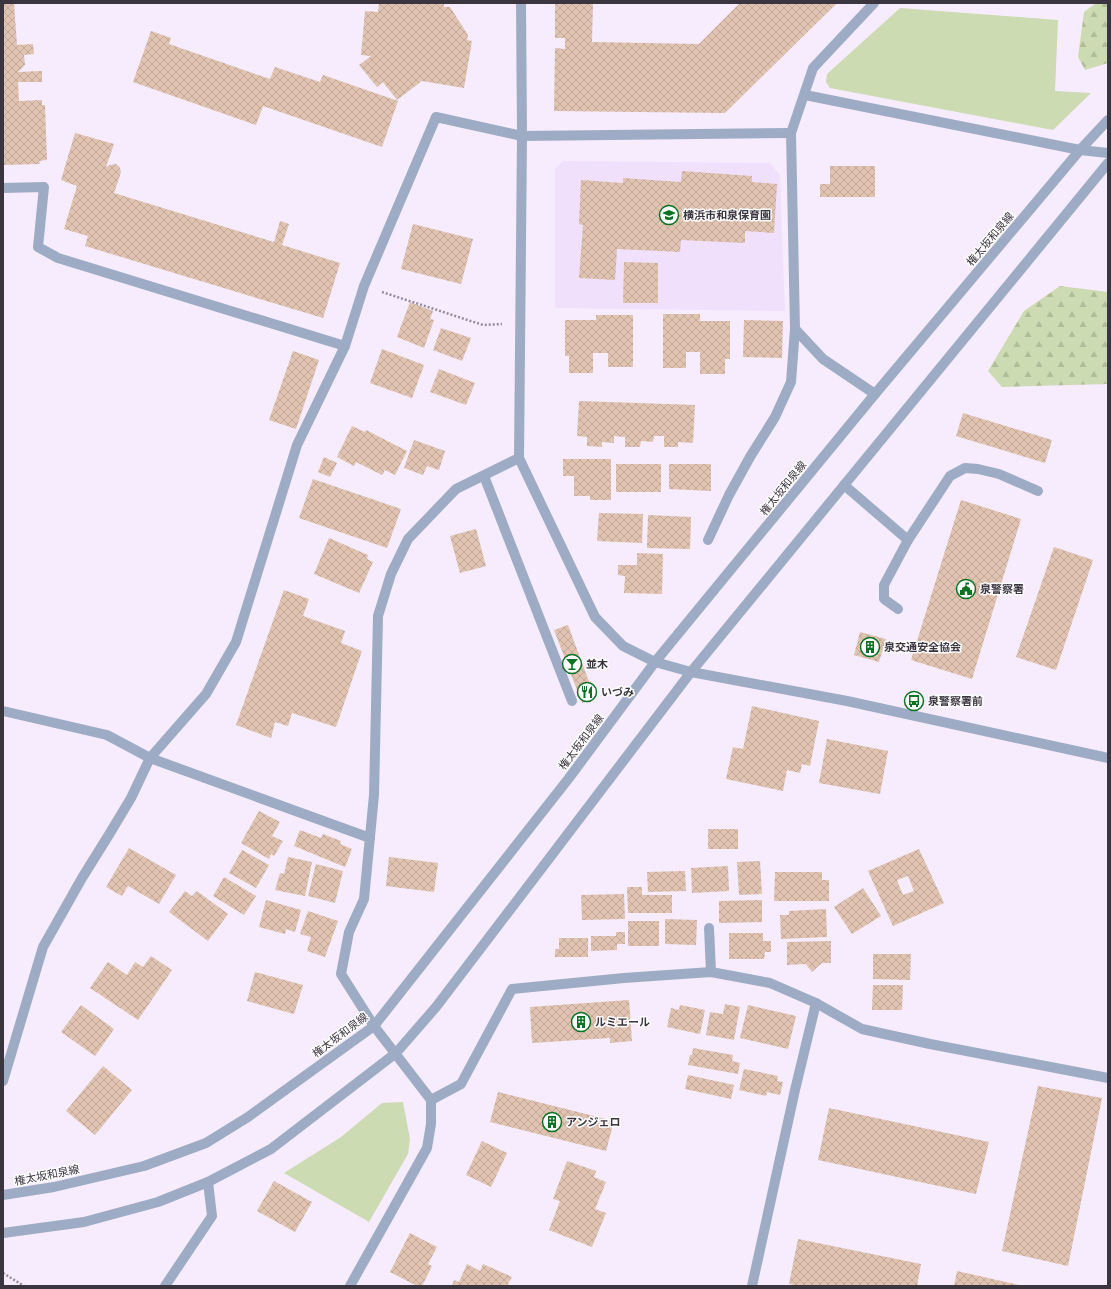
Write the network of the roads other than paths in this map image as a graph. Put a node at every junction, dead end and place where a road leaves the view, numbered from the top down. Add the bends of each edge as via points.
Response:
1 (522, 3) edge
2 (874, 3) edge
3 (805, 95) junction
4 (1108, 120) edge
5 (791, 133) junction
6 (522, 136) junction
7 (1080, 150) junction
8 (1108, 153) edge
9 (1108, 163) edge
10 (3, 188) edge
11 (795, 329) junction
12 (345, 346) junction
13 (875, 394) junction
14 (519, 458) junction
15 (484, 476) junction
16 (844, 485) junction
17 (1038, 491) dead end
18 (708, 540) dead end
19 (908, 540) junction
20 (898, 609) dead end
21 (655, 662) junction
22 (691, 672) junction
23 (572, 701) dead end
24 (3, 711) edge
25 (150, 758) junction
26 (1108, 758) edge
27 (370, 838) junction
28 (708, 928) dead end
29 (711, 972) junction
30 (816, 1003) junction
31 (374, 1026) junction
32 (396, 1053) junction
33 (1108, 1078) edge
34 (3, 1081) edge
35 (431, 1100) junction
36 (208, 1182) junction
37 (3, 1195) edge
38 (3, 1233) edge
39 (165, 1286) edge
40 (350, 1286) edge
41 (752, 1286) edge

1 - 6 street
2 - 3 street via 813,68
3 - 5 street
3 - 7 street
4 - 7 street, 権太坂和泉線
5 - 6 street
5 - 11 street
6 - 12 street via 436,117 364,286
6 - 14 street
7 - 8 street
7 - 13 street, 権太坂和泉線
9 - 16 street
10 - 12 street via 44,187 38,247 58,258
11 - 13 street via 823,359
11 - 18 street via 791,382 776,416 729,495
12 - 25 street via 298,445 236,642 206,694
13 - 21 street, 権太坂和泉線
14 - 15 street
14 - 21 street via 595,617 623,646
15 - 23 street
15 - 27 street via 456,489 408,539 391,574 378,616 374,795
16 - 19 street
16 - 22 street
17 - 19 street via 999,474 965,468 950,476
19 - 20 street via 884,585 884,599
21 - 22 street
21 - 31 street, 権太坂和泉線 via 569,778
22 - 26 street via 847,701
22 - 32 street via 436,1007
24 - 25 street via 107,735
25 - 27 street
25 - 34 street via 130,798 43,947
27 - 31 street via 364,899 349,932 341,974
28 - 29 street
29 - 30 street via 770,983
29 - 35 street via 512,989 461,1084
30 - 33 street via 862,1029
30 - 41 street via 794,1090
31 - 32 street
31 - 37 street, 権太坂和泉線 via 248,1117 206,1143 144,1166 54,1187
32 - 35 street
32 - 36 street via 271,1149
35 - 40 street via 427,1148
36 - 38 street via 158,1202 84,1222
36 - 39 street via 212,1216

